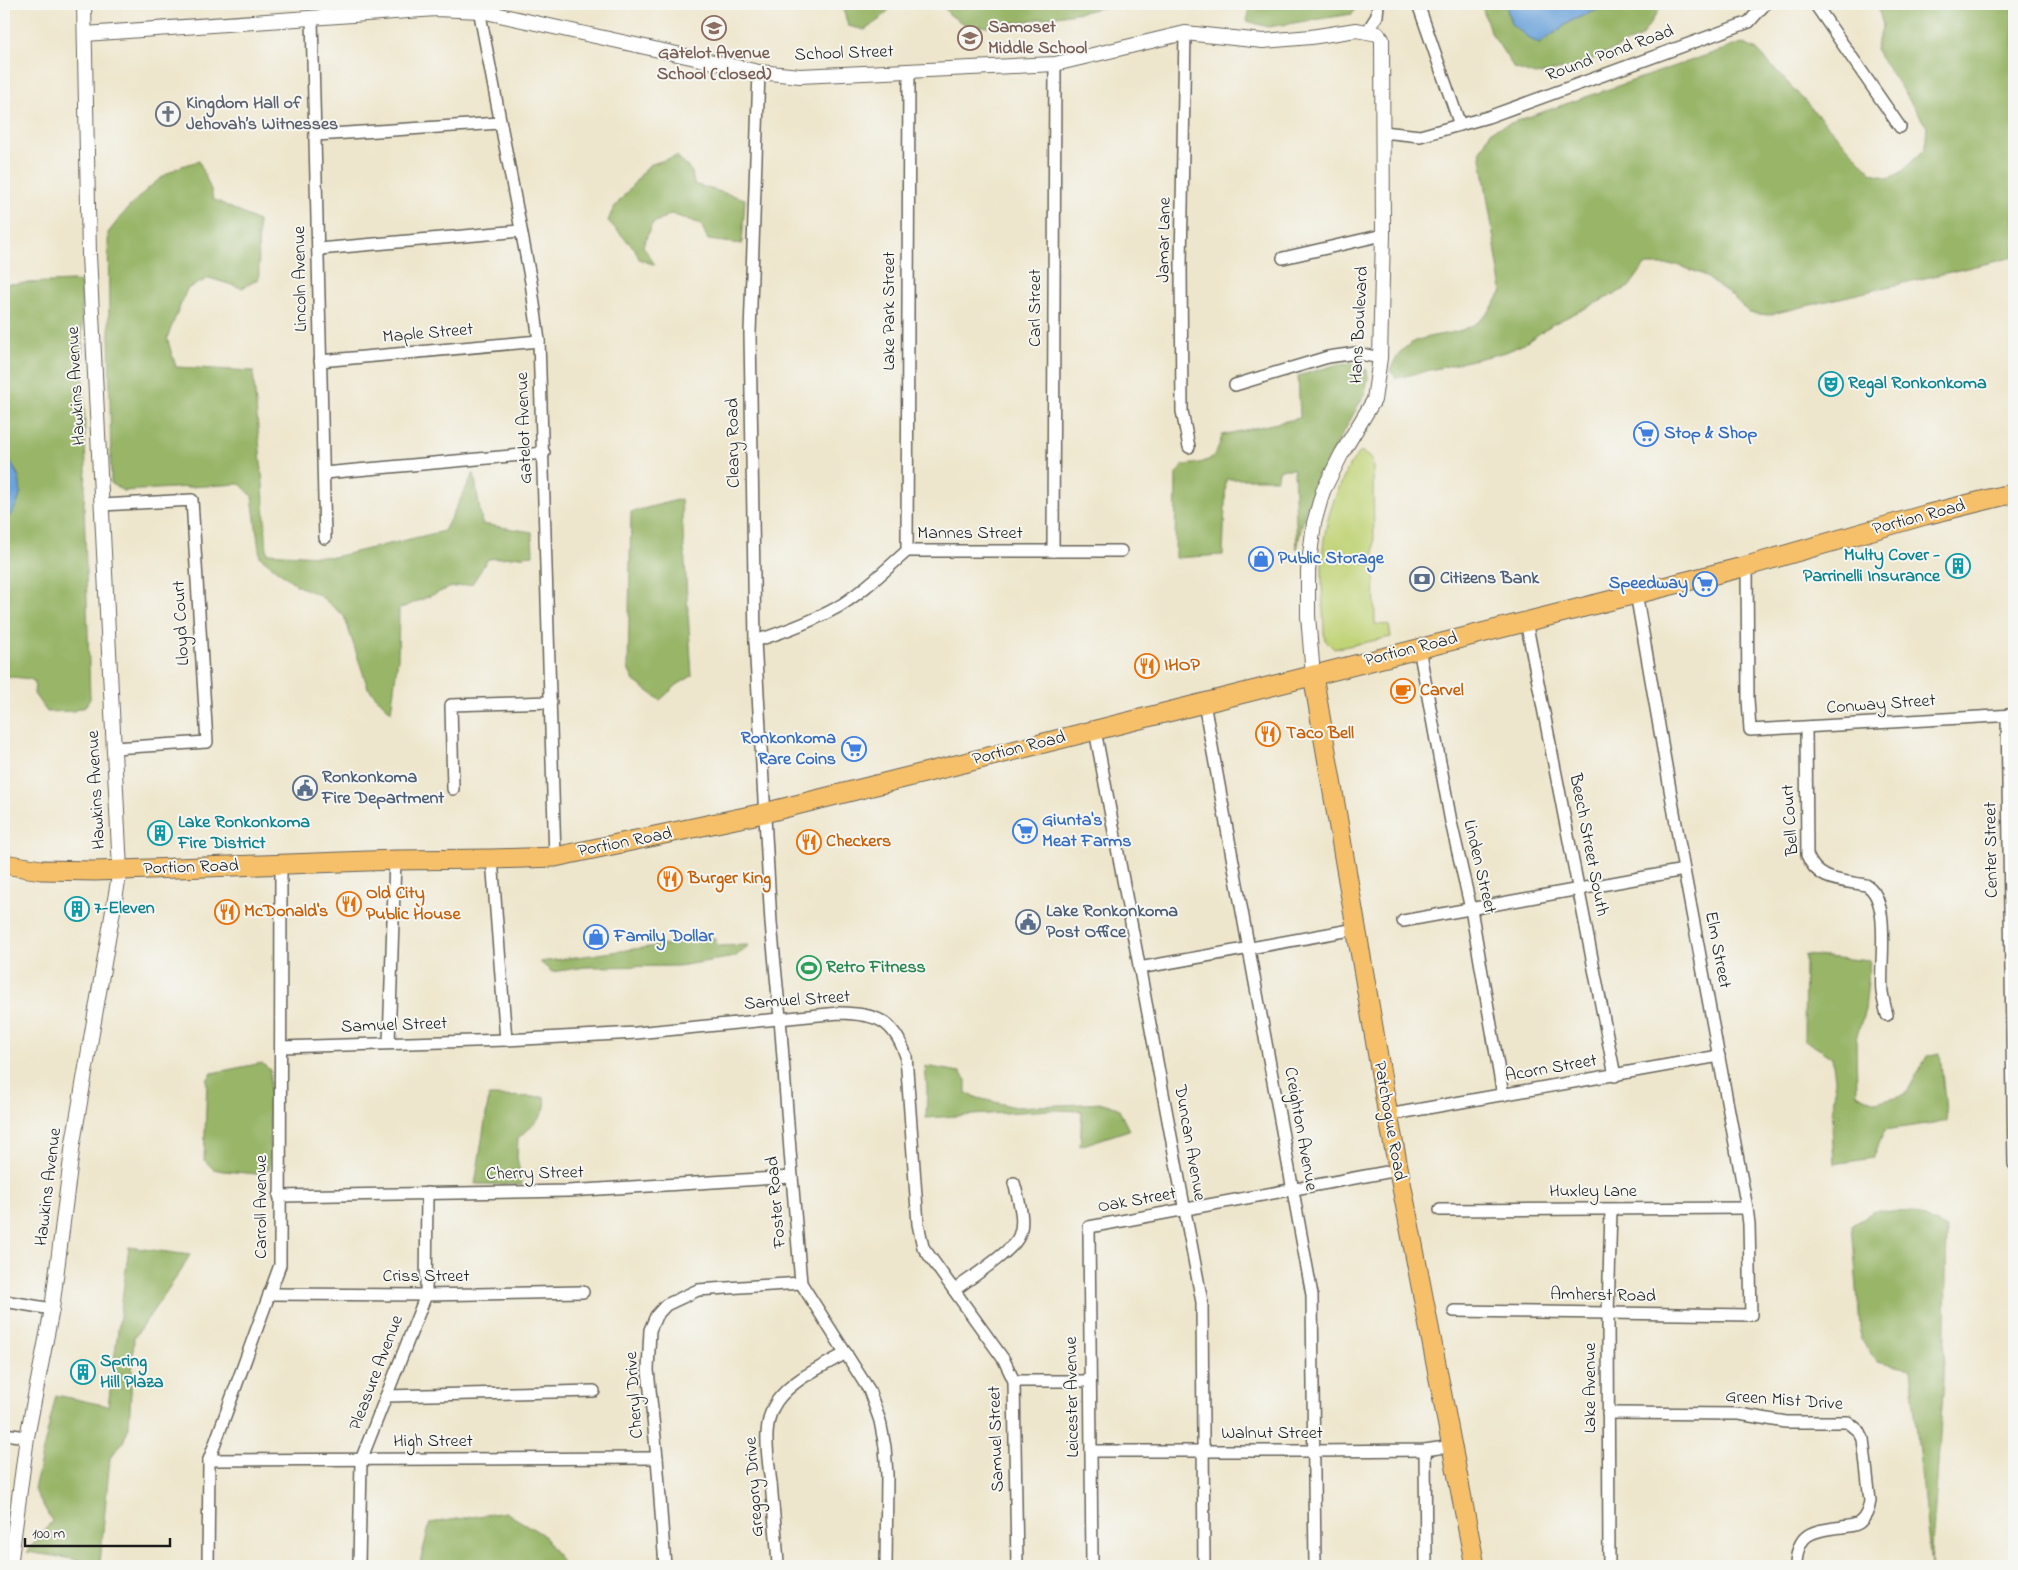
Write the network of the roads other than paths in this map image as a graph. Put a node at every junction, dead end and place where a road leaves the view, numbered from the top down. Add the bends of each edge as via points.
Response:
1 (84, 4) edge
2 (1378, 4) edge
3 (1418, 4) edge
4 (1765, 4) edge
5 (1815, 4) edge
6 (480, 8) edge
7 (312, 19) junction
8 (1367, 32) junction
9 (1185, 33) junction
10 (85, 34) junction
11 (1055, 64) junction
12 (909, 71) junction
13 (759, 72) junction
14 (500, 123) junction
15 (1460, 125) junction
16 (1900, 127) dead end
17 (1384, 132) junction
18 (316, 135) junction
19 (520, 231) junction
20 (1383, 235) junction
21 (319, 249) junction
22 (1283, 258) dead end
23 (540, 341) junction
24 (1380, 358) junction
25 (320, 361) junction
26 (1235, 385) dead end
27 (1189, 447) dead end
28 (544, 453) junction
29 (324, 473) junction
30 (2014, 493) edge
31 (102, 505) junction
32 (325, 538) dead end
33 (907, 551) junction
34 (1053, 551) junction
35 (1121, 551) dead end
36 (1747, 566) junction
37 (1636, 593) junction
38 (1526, 621) junction
39 (755, 641) junction
40 (1419, 648) junction
41 (1313, 675) junction
42 (551, 702) junction
43 (1204, 703) junction
44 (2011, 715) edge
45 (1806, 728) junction
46 (1095, 730) junction
47 (114, 748) junction
48 (452, 789) dead end
49 (764, 813) junction
50 (555, 857) junction
51 (395, 860) junction
52 (492, 860) junction
53 (4, 864) edge
54 (281, 865) junction
55 (120, 870) junction
56 (1684, 870) junction
57 (1578, 888) junction
58 (1471, 909) junction
59 (1402, 921) dead end
60 (1356, 929) junction
61 (1250, 948) junction
62 (1139, 968) junction
63 (1887, 1015) dead end
64 (780, 1018) junction
65 (506, 1040) junction
66 (389, 1043) junction
67 (281, 1047) junction
68 (1719, 1056) junction
69 (1615, 1076) junction
70 (1503, 1095) junction
71 (1388, 1115) junction
72 (2014, 1164) edge
73 (1398, 1170) junction
74 (792, 1177) junction
75 (1014, 1183) dead end
76 (1293, 1189) junction
77 (427, 1193) junction
78 (279, 1196) junction
79 (1747, 1208) junction
80 (1184, 1210) junction
81 (1440, 1210) dead end
82 (1611, 1210) junction
83 (1089, 1227) joint
84 (801, 1283) junction
85 (954, 1290) junction
86 (583, 1292) dead end
87 (269, 1294) junction
88 (426, 1296) junction
89 (4, 1301) edge
90 (52, 1309) junction
91 (1454, 1311) dead end
92 (1608, 1314) junction
93 (1751, 1315) joint
94 (846, 1353) junction
95 (1014, 1381) junction
96 (1090, 1381) junction
97 (594, 1391) dead end
98 (386, 1396) junction
99 (1608, 1413) junction
100 (4, 1434) edge
101 (27, 1437) junction
102 (1452, 1446) junction
103 (1425, 1450) junction
104 (1091, 1451) junction
105 (1314, 1451) junction
106 (1203, 1452) junction
107 (657, 1458) junction
108 (209, 1460) junction
109 (361, 1460) junction
110 (8, 1551) edge
111 (10, 1566) edge
112 (208, 1566) edge
113 (359, 1566) edge
114 (664, 1566) edge
115 (778, 1566) edge
116 (886, 1566) edge
117 (1017, 1566) edge
118 (1092, 1566) edge
119 (1204, 1566) edge
120 (1315, 1566) edge
121 (1426, 1566) edge
122 (1475, 1566) edge
123 (1609, 1566) edge
124 (1796, 1566) edge

1 - 10 street, Hawkins Avenue
2 - 8 street via 1377,16
3 - 15 street
4 - 15 street, Round Pond Road via 1749,22
5 - 16 street
6 - 7 street, School Street
6 - 13 street, School Street
6 - 14 street, Gatelot Avenue
7 - 10 street, School Street
7 - 18 street, Lincoln Avenue
8 - 9 street, School Street via 1356,30 1262,41
8 - 17 street, Hans Boulevard via 1378,34 1382,39
9 - 11 street, School Street
9 - 27 street, Jamar Lane via 1182,402
10 - 31 street, Hawkins Avenue via 88,255
11 - 12 street, School Street
11 - 34 street, Carl Street
12 - 13 street, School Street via 800,76
12 - 33 street, Lake Park Street
13 - 39 street, Cleary Road via 750,333
14 - 18 street
14 - 19 street, Gatelot Avenue
15 - 17 street, Round Pond Road via 1420,136
17 - 20 street, Hans Boulevard
18 - 21 street, Lincoln Avenue
19 - 21 street
19 - 23 street, Gatelot Avenue
20 - 22 street
20 - 24 street, Hans Boulevard
21 - 25 street, Lincoln Avenue
23 - 25 street, Maple Street
23 - 28 street, Gatelot Avenue
24 - 26 street via 1356,353 1328,357
24 - 41 street, Hans Boulevard via 1374,400 1342,453 1314,523 1308,571
25 - 29 street, Lincoln Avenue
28 - 29 street
28 - 42 street, Gatelot Avenue
29 - 32 street, Lincoln Avenue
30 - 36 main road, Portion Road
31 - 47 street, Hawkins Avenue
31 - 47 street, Lloyd Court via 192,500 207,742
33 - 34 street, Mannes Street
33 - 39 street, Mannes Street via 838,607 795,628
34 - 35 street, Mannes Street
36 - 37 main road, Portion Road
36 - 45 street, Conway Street via 1750,730
37 - 38 main road, Portion Road
37 - 56 street, Elm Street
38 - 40 main road, Portion Road
38 - 57 street, Beech Street South
39 - 49 street, Cleary Road
40 - 41 main road, Portion Road
40 - 58 street, Linden Street via 1451,822
41 - 43 main road, Portion Road
41 - 60 main road, Patchogue Road
42 - 48 street via 452,705
42 - 50 street, Gatelot Avenue
43 - 46 main road, Portion Road
43 - 61 street, Creighton Avenue
44 - 45 street, Conway Street
44 - 72 street, Center Street
45 - 63 street, Bell Court via 1807,854 1816,871 1824,876 1866,885 1877,897 1882,924 1882,992
46 - 49 main road, Portion Road
46 - 62 street, Duncan Avenue
47 - 55 street, Hawkins Avenue
49 - 50 main road, Portion Road
49 - 64 street, Foster Road
50 - 52 main road, Portion Road
51 - 52 main road, Portion Road
51 - 54 main road, Portion Road
51 - 66 street
52 - 65 street
53 - 55 main road, Portion Road via 48,870
54 - 55 main road, Portion Road
54 - 67 street, Carroll Avenue
55 - 90 street, Hawkins Avenue via 73,1143
56 - 57 street
56 - 68 street, Elm Street
57 - 58 street
57 - 69 street, Beech Street South
58 - 59 street
58 - 70 street, Linden Street
60 - 61 street
60 - 71 main road, Patchogue Road
61 - 62 street
61 - 76 street, Creighton Avenue
62 - 80 street, Duncan Avenue
64 - 65 street, Samuel Street via 636,1033
64 - 74 street, Foster Road
64 - 85 street, Samuel Street via 856,1014 881,1020 894,1032 903,1048 908,1070 918,1224 923,1247
65 - 66 street, Samuel Street
66 - 67 street, Samuel Street
67 - 78 street, Carroll Avenue
68 - 69 street, Acorn Street
68 - 79 street, Elm Street
69 - 70 street, Acorn Street
70 - 71 street, Acorn Street
71 - 73 main road, Patchogue Road
73 - 76 street, Oak Street
73 - 102 main road, Patchogue Road
74 - 77 street, Cherry Street via 568,1191
74 - 84 street, Foster Road
75 - 85 street via 1020,1208 1019,1236 1010,1247
76 - 80 street, Oak Street
76 - 105 street, Creighton Avenue via 1312,1295
77 - 78 street, Cherry Street
77 - 88 street, Pleasure Avenue
78 - 87 street, Carroll Avenue via 280,1265
79 - 82 street, Huxley Lane
79 - 93 street, Elm Street
80 - 83 street, Oak Street
80 - 106 street, Duncan Avenue via 1202,1302
81 - 82 street, Huxley Lane
82 - 92 street, Lake Avenue
83 - 96 street, Leicester Avenue
84 - 94 street, Foster Road
84 - 107 street, Cheryl Drive via 698,1290 670,1302 656,1316 650,1330 648,1370
85 - 95 street, Samuel Street via 1004,1360
86 - 88 street, Criss Street
87 - 88 street, Criss Street
87 - 108 street, Carroll Avenue
88 - 98 street, Pleasure Avenue
89 - 90 street
90 - 101 street, Hawkins Avenue
91 - 92 street, Amherst Road
92 - 93 street, Amherst Road
92 - 99 street, Lake Avenue
94 - 115 street, Gregory Drive via 803,1377 776,1402 771,1412 767,1440
94 - 116 street, Foster Road via 868,1390 880,1421 887,1475
95 - 96 street
95 - 117 street, Samuel Street
96 - 104 street, Leicester Avenue
97 - 98 street
98 - 109 street, Pleasure Avenue
99 - 123 street, Lake Avenue
99 - 124 street, Green Mist Drive via 1739,1414 1786,1422 1841,1421 1853,1425 1859,1431 1865,1449 1868,1509 1860,1522 1854,1525 1819,1530 1806,1536 1797,1549
100 - 101 street
101 - 110 street, Hawkins Avenue
102 - 103 street, Walnut Street
102 - 122 main road, Patchogue Road
103 - 105 street, Walnut Street
103 - 121 street
104 - 106 street, Walnut Street
104 - 118 street, Leicester Avenue
105 - 106 street, Walnut Street
105 - 120 street, Creighton Avenue
106 - 119 street, Duncan Avenue
107 - 109 street, High Street
107 - 114 street, Cheryl Drive
108 - 109 street, High Street
108 - 112 street, Carroll Avenue
109 - 113 street, Pleasure Avenue
110 - 111 street, Hawkins Avenue

